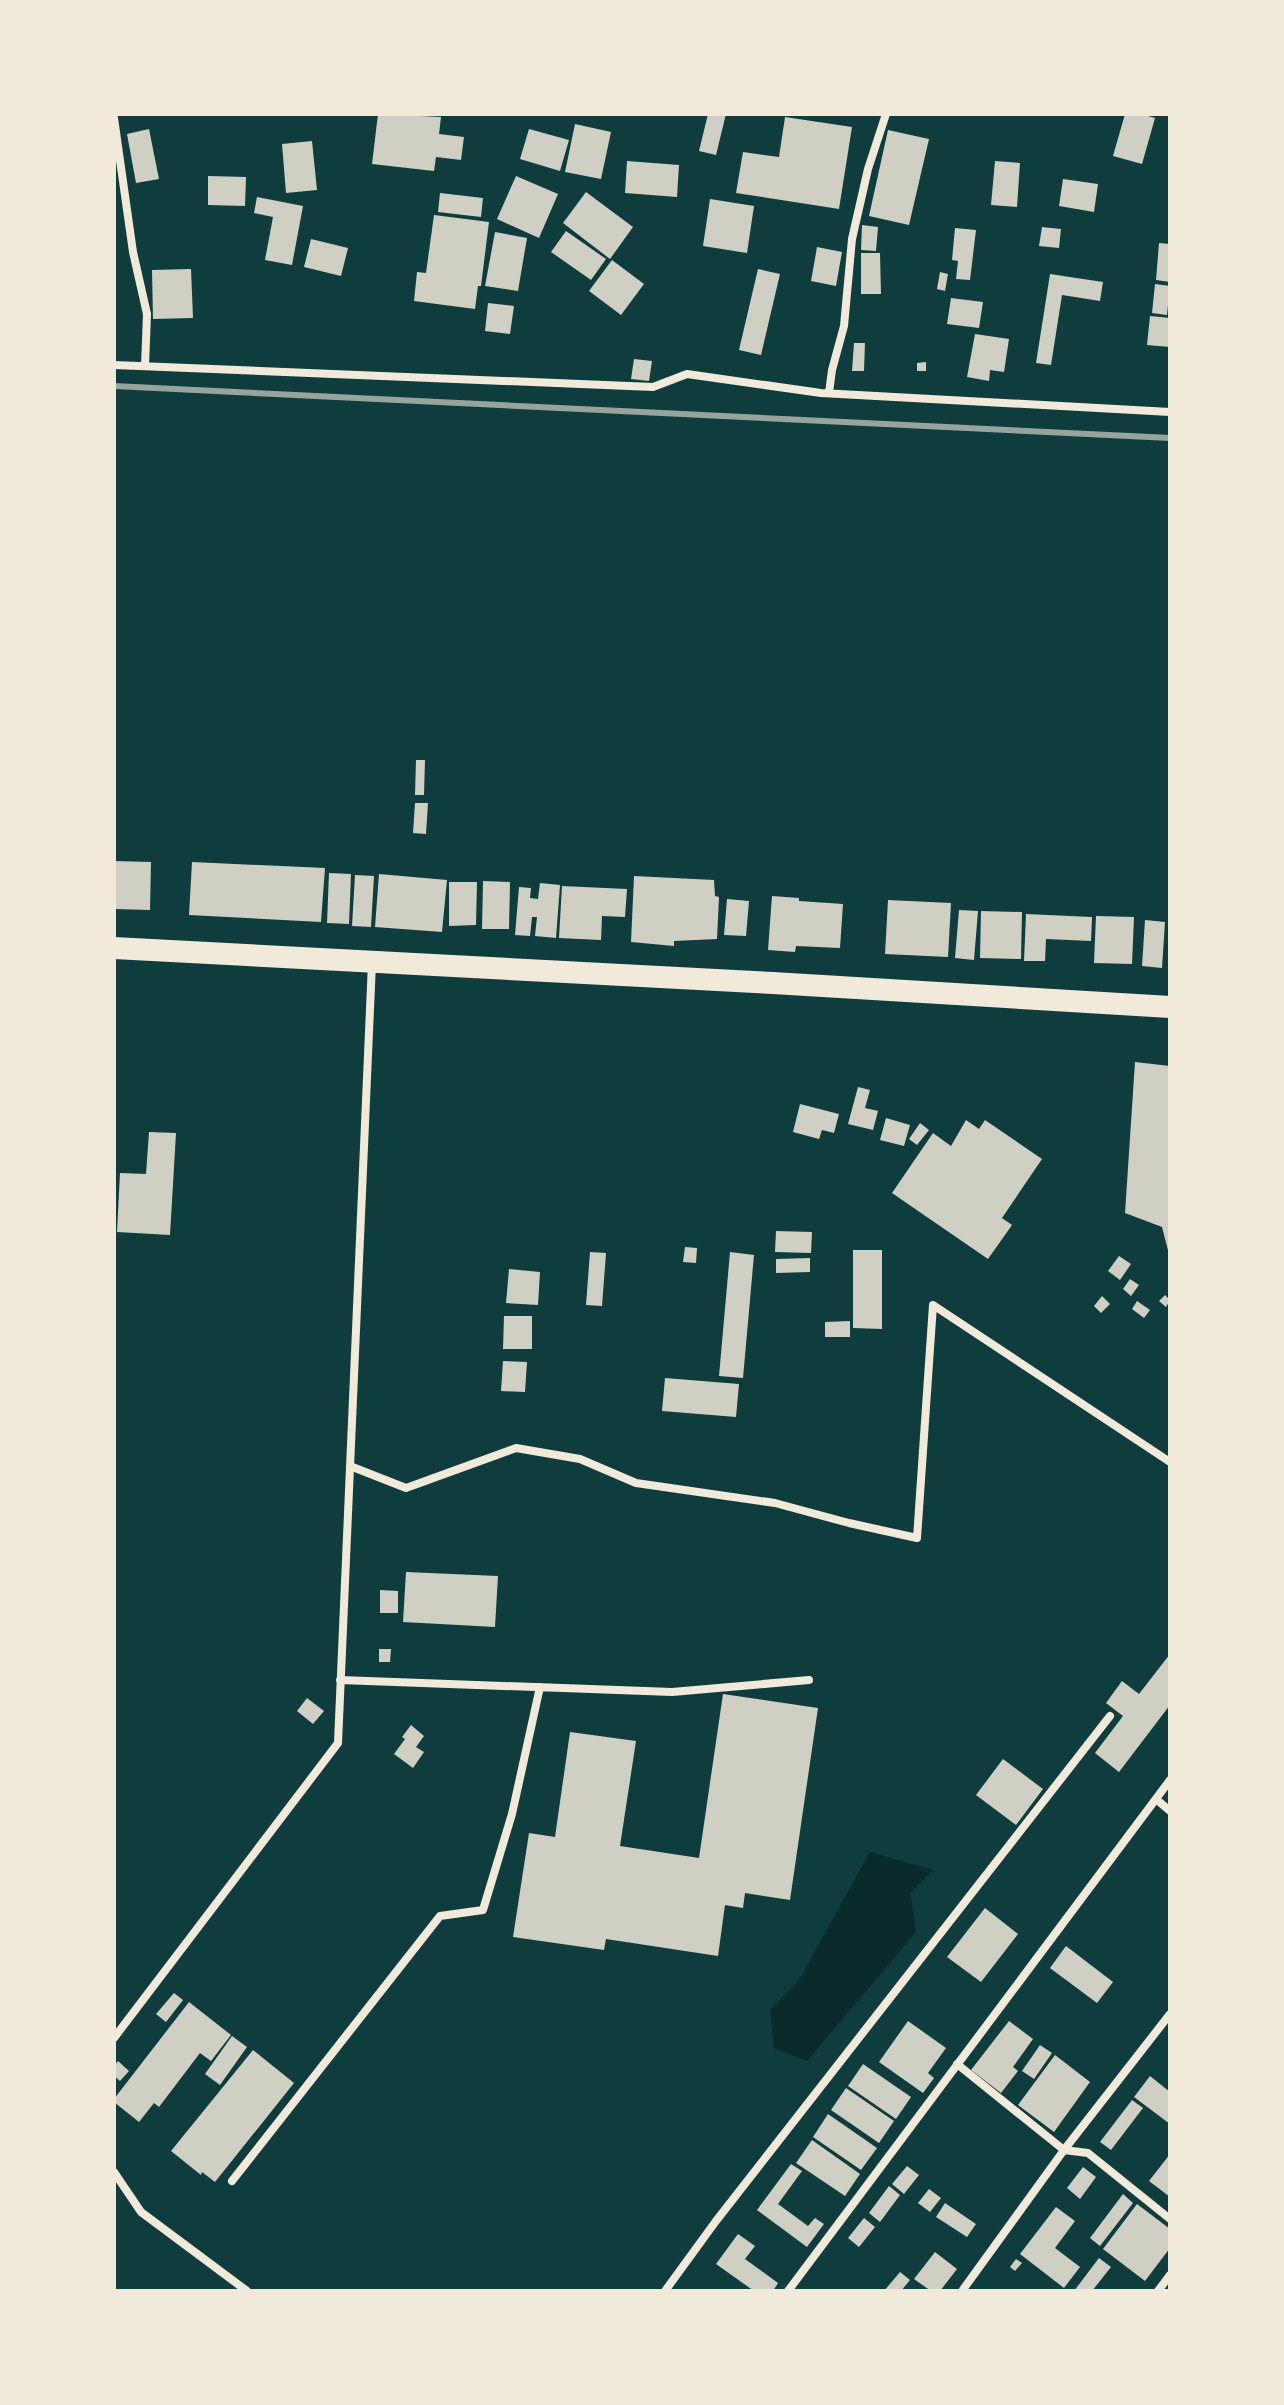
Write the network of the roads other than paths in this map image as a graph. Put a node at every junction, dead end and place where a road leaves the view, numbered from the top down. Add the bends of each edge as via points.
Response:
1 (886, 114) edge
2 (114, 118) edge
3 (114, 365) edge
4 (145, 366) junction
5 (829, 393) junction
6 (1170, 412) edge
7 (114, 948) edge
8 (372, 961) junction
9 (1170, 1007) edge
10 (1170, 1462) edge
11 (350, 1466) junction
12 (340, 1680) junction
13 (809, 1680) dead end
14 (540, 1687) junction
15 (1110, 1716) dead end
16 (1170, 1780) edge
17 (1156, 1799) junction
18 (1170, 1811) edge
19 (1170, 2014) edge
20 (114, 2038) edge
21 (957, 2064) junction
22 (1064, 2150) junction
23 (114, 2172) edge
24 (232, 2181) dead end
25 (1170, 2219) edge
26 (1170, 2275) edge
27 (247, 2291) edge
28 (665, 2291) edge
29 (788, 2291) edge
30 (962, 2291) edge
31 (1158, 2291) edge

1 - 5 street via 852,239 844,326
2 - 4 street via 147,314
3 - 4 street
4 - 5 street via 653,387 687,374
5 - 6 street
7 - 8 highway
8 - 9 highway
8 - 11 street
10 - 11 street via 933,1305 917,1538 775,1503 636,1483 580,1459 516,1448 406,1488
11 - 12 street
12 - 14 street
12 - 20 street via 338,1743
13 - 14 street via 672,1692
14 - 24 street via 512,1814 483,1910 440,1916
15 - 28 street
16 - 17 street
17 - 18 street
17 - 21 street
19 - 22 street
21 - 22 street
21 - 29 street
22 - 25 street via 1088,2153
22 - 30 street
23 - 27 street via 141,2212
26 - 31 street

